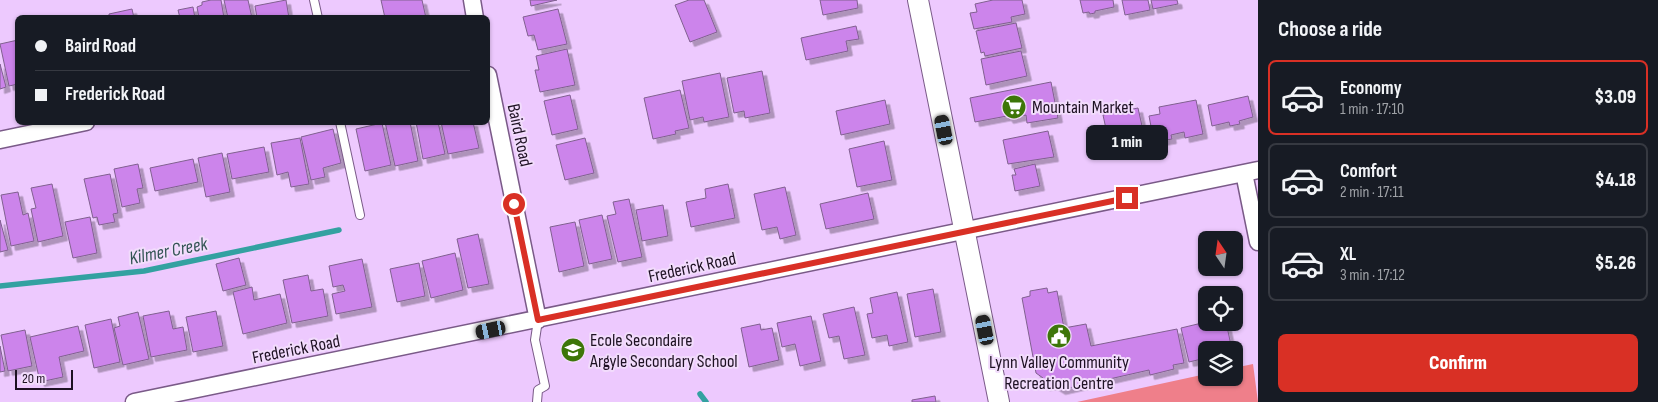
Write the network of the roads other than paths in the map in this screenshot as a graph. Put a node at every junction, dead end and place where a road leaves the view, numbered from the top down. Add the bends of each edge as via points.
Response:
1 (314, 0) edge
2 (472, 0) edge
3 (918, 0) edge
4 (317, 15) edge
5 (474, 15) edge
6 (490, 85) edge
7 (72, 125) edge
8 (341, 125) edge
9 (0, 140) edge
10 (1251, 172) edge
11 (360, 215) dead end
12 (964, 232) junction
13 (1258, 242) edge
14 (538, 320) junction
15 (134, 402) edge
16 (537, 402) edge
17 (1000, 402) edge

1 - 4 lane
2 - 5 street
3 - 12 street
6 - 14 street, Baird Road
7 - 9 street
8 - 11 lane
10 - 12 street, Frederick Road
10 - 13 street
12 - 14 street, Frederick Road
12 - 17 street
14 - 15 street, Frederick Road
14 - 16 lane via 535,340 545,386 538,390

